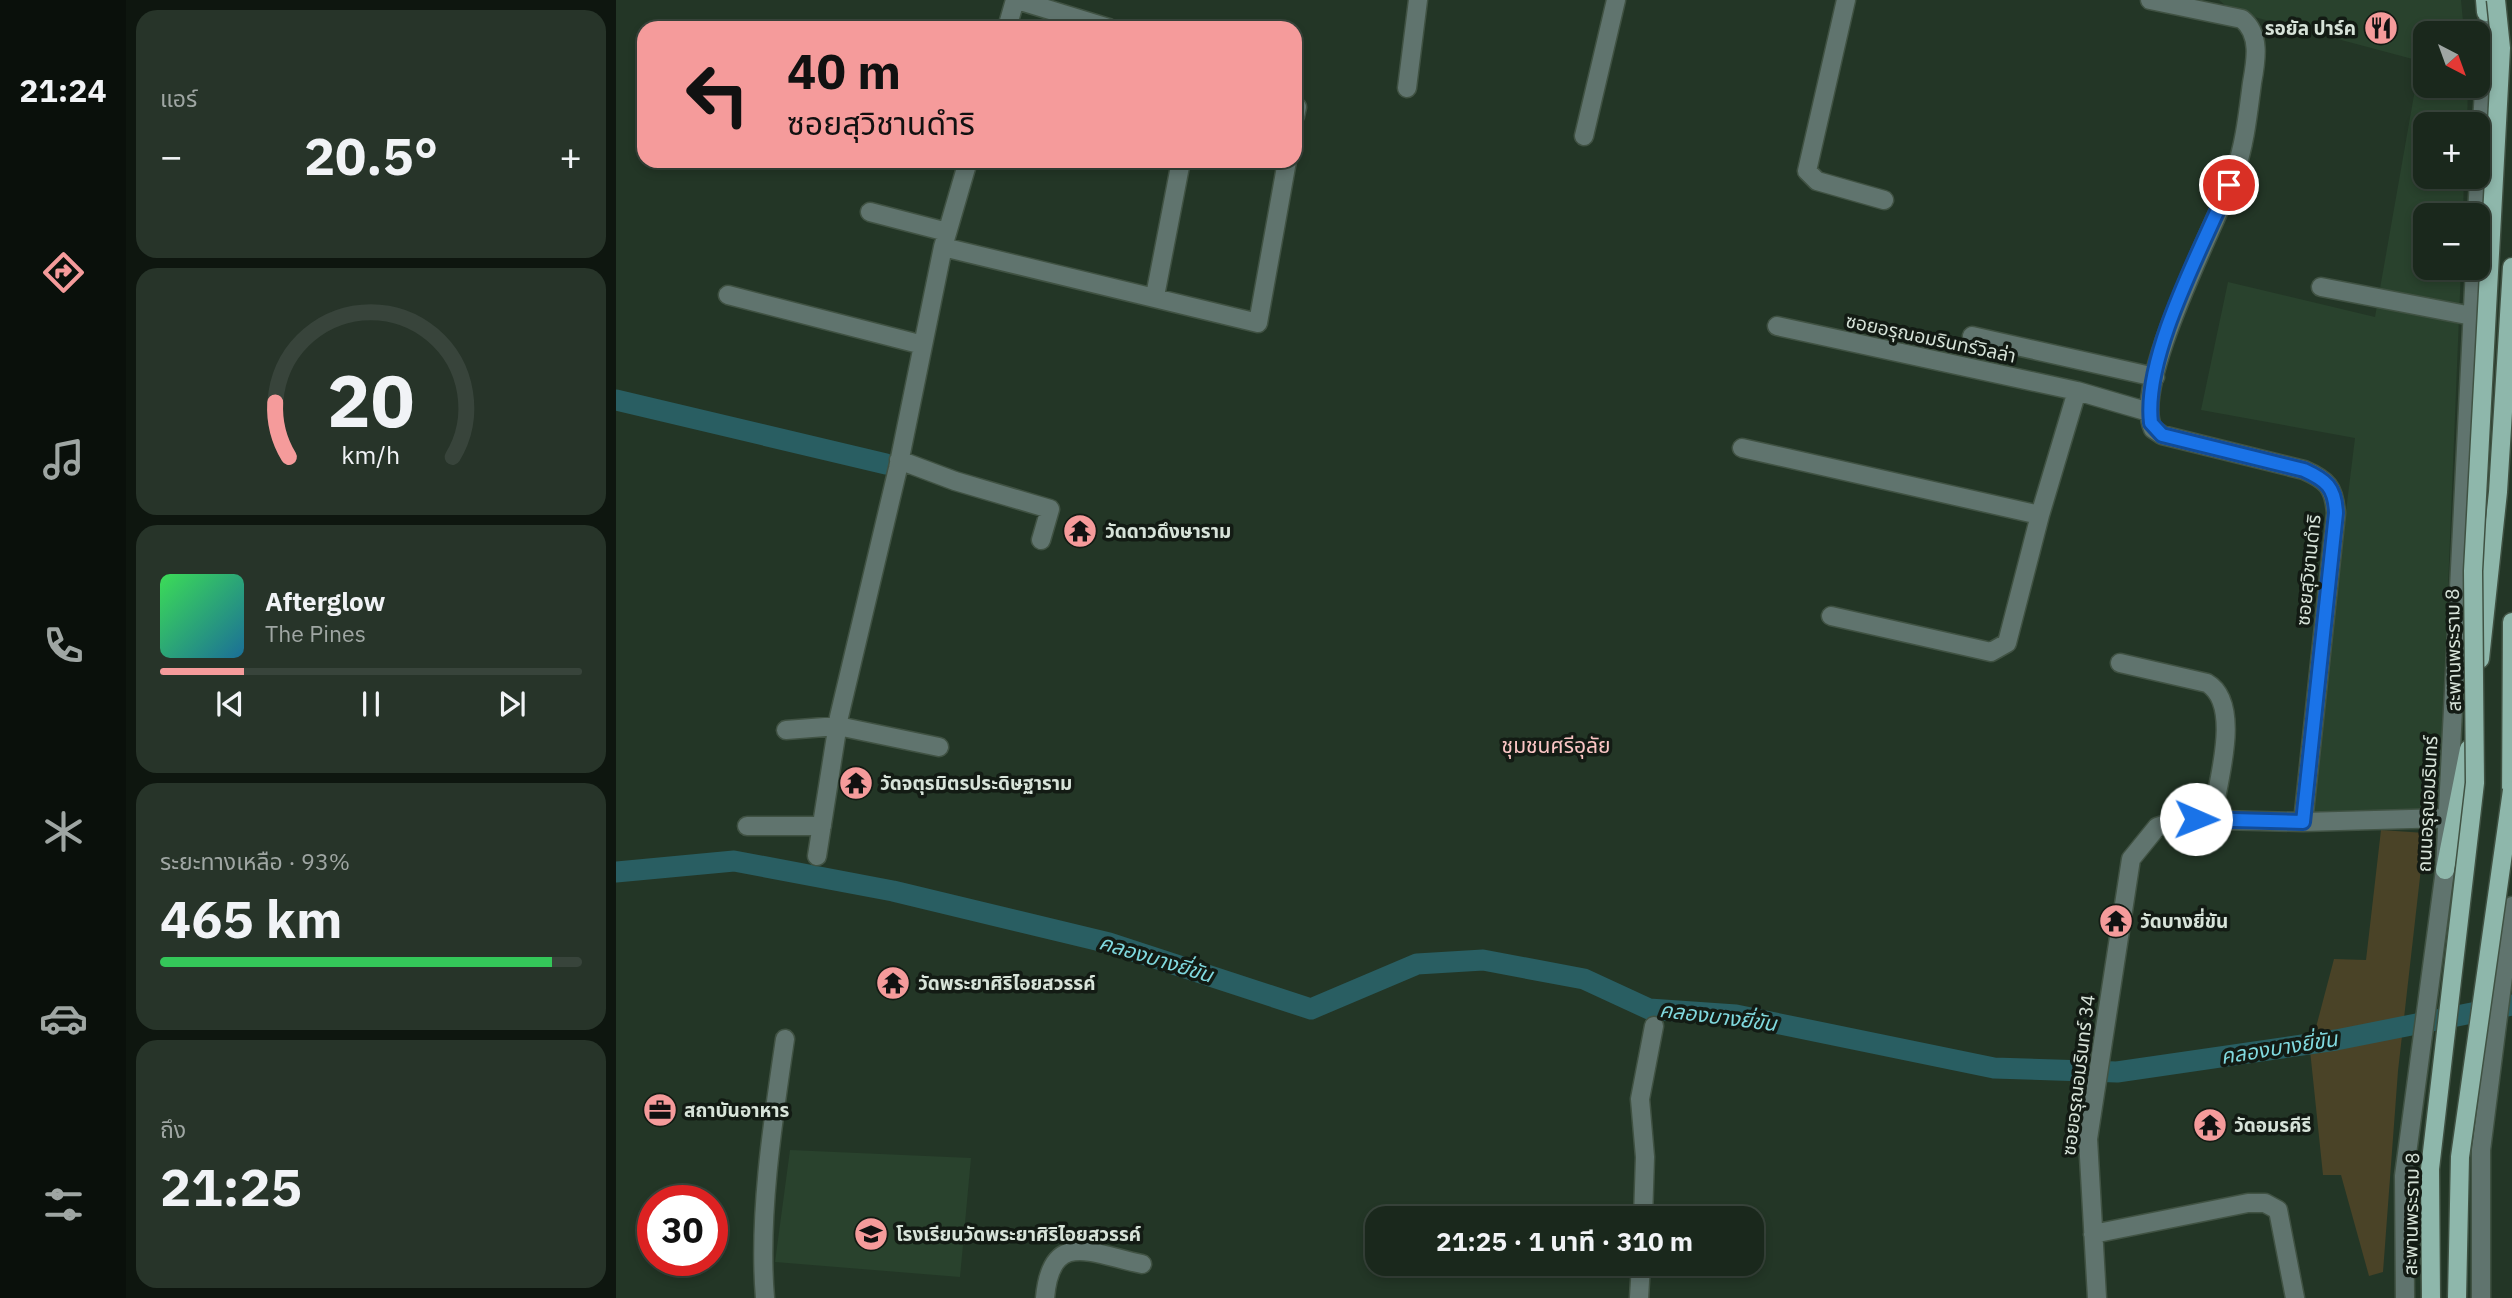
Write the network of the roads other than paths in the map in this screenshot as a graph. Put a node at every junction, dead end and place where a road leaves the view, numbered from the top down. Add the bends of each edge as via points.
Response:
1 (1016, 0) edge
2 (1418, 0) edge
3 (1616, 0) edge
4 (1846, 0) edge
5 (2150, 0) edge
6 (2489, 3) edge
7 (1009, 21) edge
8 (1086, 21) edge
9 (1407, 88) dead end
10 (1584, 136) dead end
11 (966, 168) edge
12 (1180, 168) edge
13 (1286, 168) edge
14 (1884, 201) dead end
15 (2478, 203) edge
16 (870, 212) dead end
17 (945, 240) junction
18 (2512, 267) edge
19 (2474, 280) edge
20 (2321, 287) dead end
21 (728, 295) dead end
22 (1155, 296) junction
23 (2472, 316) junction
24 (1777, 326) dead end
25 (1972, 336) dead end
26 (923, 345) junction
27 (2155, 377) junction
28 (2077, 391) junction
29 (2149, 412) junction
30 (1742, 448) dead end
31 (899, 460) junction
32 (2040, 515) junction
33 (1041, 540) dead end
34 (1831, 616) dead end
35 (2512, 622) edge
36 (2120, 663) dead end
37 (838, 726) junction
38 (786, 730) dead end
39 (939, 747) dead end
40 (2512, 790) edge
41 (2447, 818) junction
42 (2212, 819) junction
43 (2303, 822) junction
44 (747, 826) dead end
45 (822, 826) junction
46 (2512, 851) edge
47 (817, 856) dead end
48 (2445, 870) junction
49 (2512, 906) edge
50 (1654, 1026) dead end
51 (786, 1039) dead end
52 (1643, 1206) edge
53 (2093, 1234) junction
54 (1142, 1264) dead end
55 (1640, 1276) edge
56 (765, 1298) edge
57 (1045, 1298) edge
58 (1639, 1298) edge
59 (2097, 1298) edge
60 (2295, 1298) edge
61 (2405, 1298) edge
62 (2431, 1298) edge
63 (2457, 1298) edge
64 (2481, 1298) edge

1 - 7 street
1 - 8 street
2 - 9 street
3 - 10 street
4 - 14 street via 1807,171 1817,181
5 - 27 street via 2242,19 2251,26 2256,50 2235,172 2177,305
6 - 15 street
6 - 62 main road, สะพานพระราม 8, bridge via 2501,48 2473,571 2475,782 2430,1169
11 - 17 street
12 - 22 street
13 - 22 street via 1258,323
16 - 17 street
17 - 22 street
17 - 26 street
18 - 48 main road via 2491,567 2465,778
19 - 23 street, ถนนอรุณอมรินทร์
20 - 23 street
21 - 26 street
23 - 41 street, ถนนอรุณอมรินทร์
24 - 28 street, ซอยอรุณอมรินทร์วิลล่า
25 - 27 street
26 - 31 street
27 - 29 street
28 - 29 street, ซอยอรุณอมรินทร์วิลล่า
28 - 32 street
29 - 43 street, ซอยสุวิชานดำริ via 2153,429 2162,435 2304,470 2325,479 2332,489 2336,513
30 - 32 street
31 - 33 street via 1050,509
31 - 37 street
32 - 34 street via 2007,643 2000,648 1991,652
35 - 46 main road
36 - 42 street via 2217,688 2228,717
37 - 38 street
37 - 39 street
37 - 45 street
40 - 63 main road, bridge via 2460,1157
41 - 43 street
41 - 48 street, ถนนอรุณอมรินทร์
42 - 43 street
42 - 53 street, ซอยอรุณอมรินทร์ 34 via 2181,819 2157,827 2131,859 2088,1139
44 - 45 street
45 - 47 street
48 - 61 street, ถนนอรุณอมรินทร์ via 2404,1176
49 - 64 street via 2481,1150
50 - 52 street via 1640,1099
51 - 56 street via 775,1106 762,1267
53 - 59 street, ซอยอรุณอมรินทร์ 34
53 - 60 street via 2265,1203 2278,1210
54 - 57 street via 1075,1251 1062,1253 1052,1263
55 - 58 street

